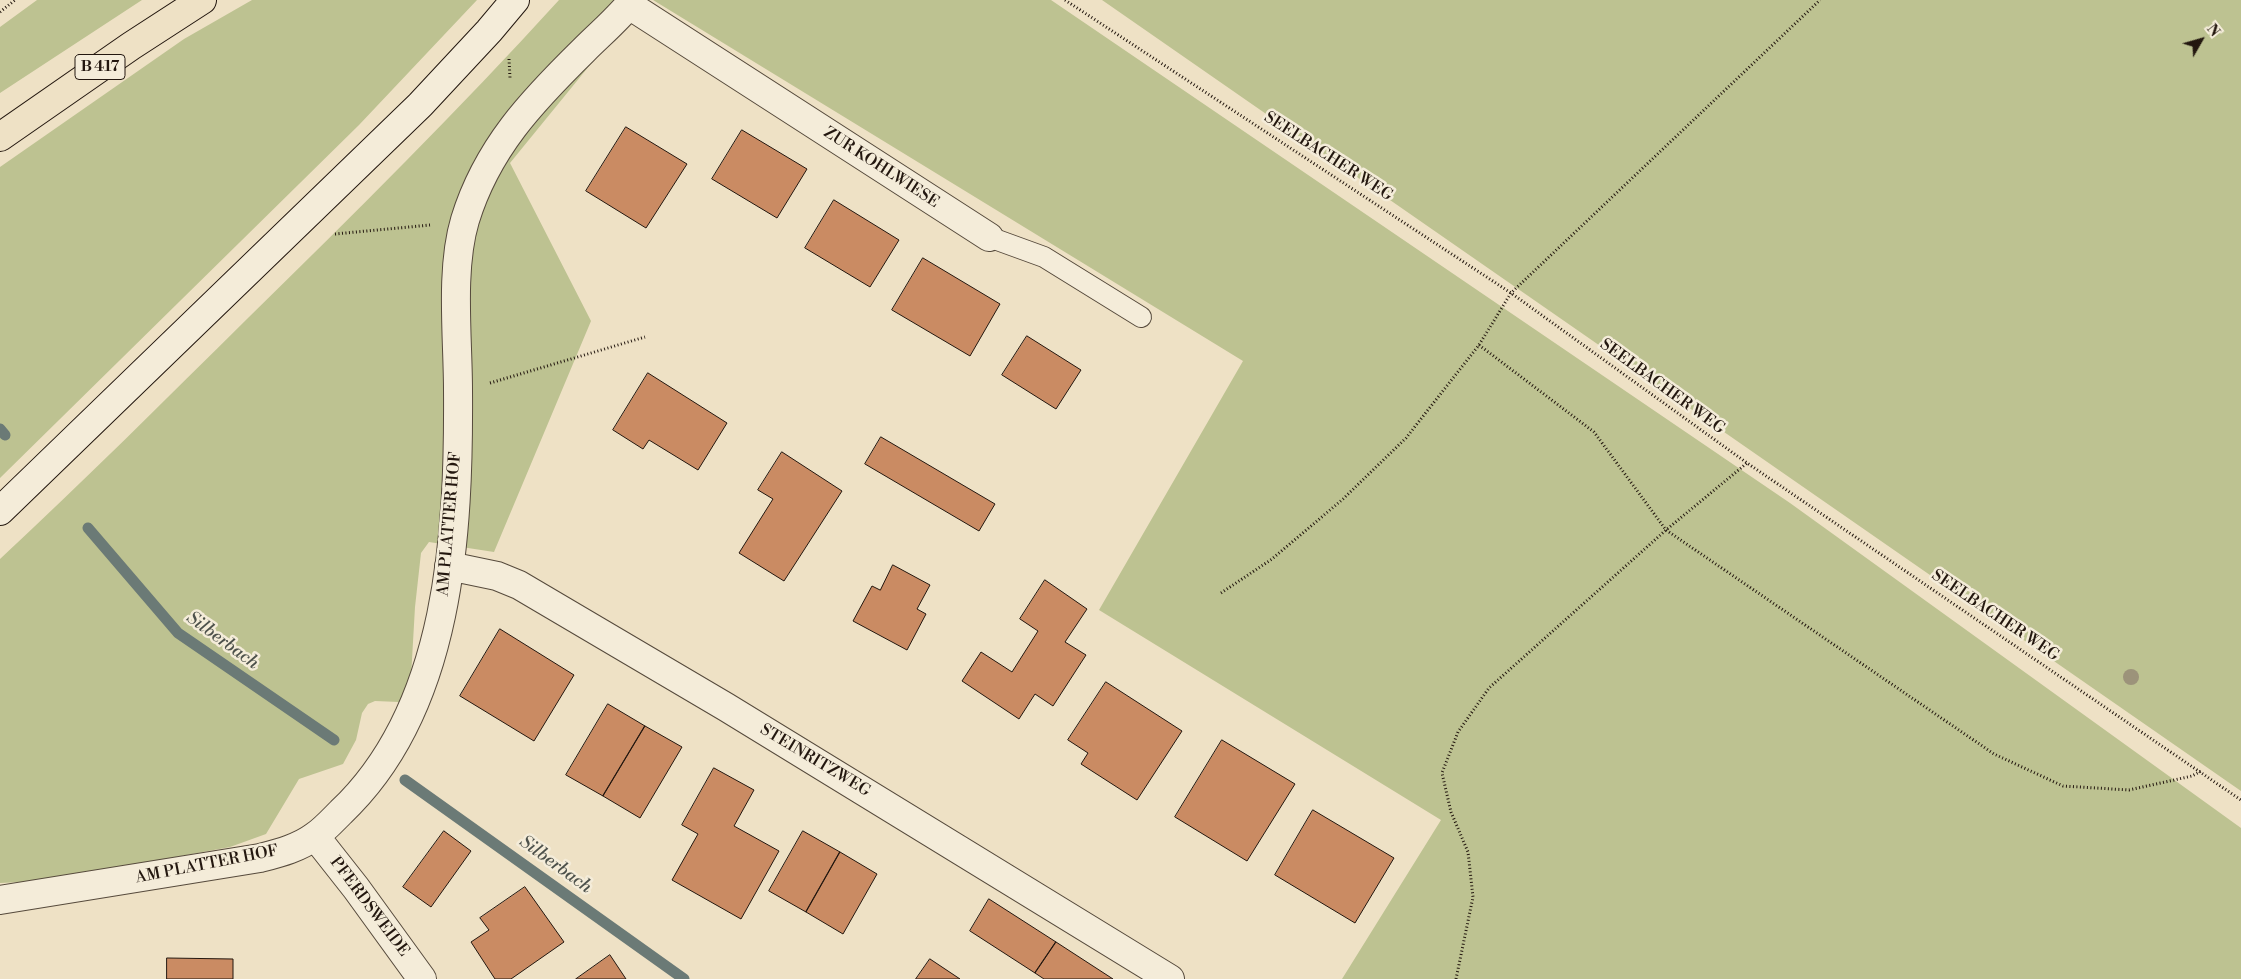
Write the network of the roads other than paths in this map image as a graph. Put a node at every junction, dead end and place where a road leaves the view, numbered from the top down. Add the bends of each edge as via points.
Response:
1 (202, 0) edge
2 (516, 0) edge
3 (631, 3) edge
4 (0, 137) edge
5 (989, 237) joint
6 (1141, 317) dead end
7 (0, 511) edge
8 (449, 566) junction
9 (315, 836) junction
10 (0, 900) edge
11 (422, 979) edge
12 (1170, 979) edge

1 - 4 main road, B 417
2 - 7 street via 420,105
3 - 5 street, ZUR KOHLWIESE
3 - 8 street, AM PLATTER HOF via 514,123 488,165 464,221 456,276 458,393 455,502
5 - 6 lane, ZUR KOHLWIESE via 1044,257
8 - 9 street, AM PLATTER HOF via 433,652 410,713 374,776 357,797
8 - 12 street, STEINRITZWEG via 497,576 519,585 726,707
9 - 10 street, AM PLATTER HOF via 292,849 260,858
9 - 11 street, PFERDSWEIDE

